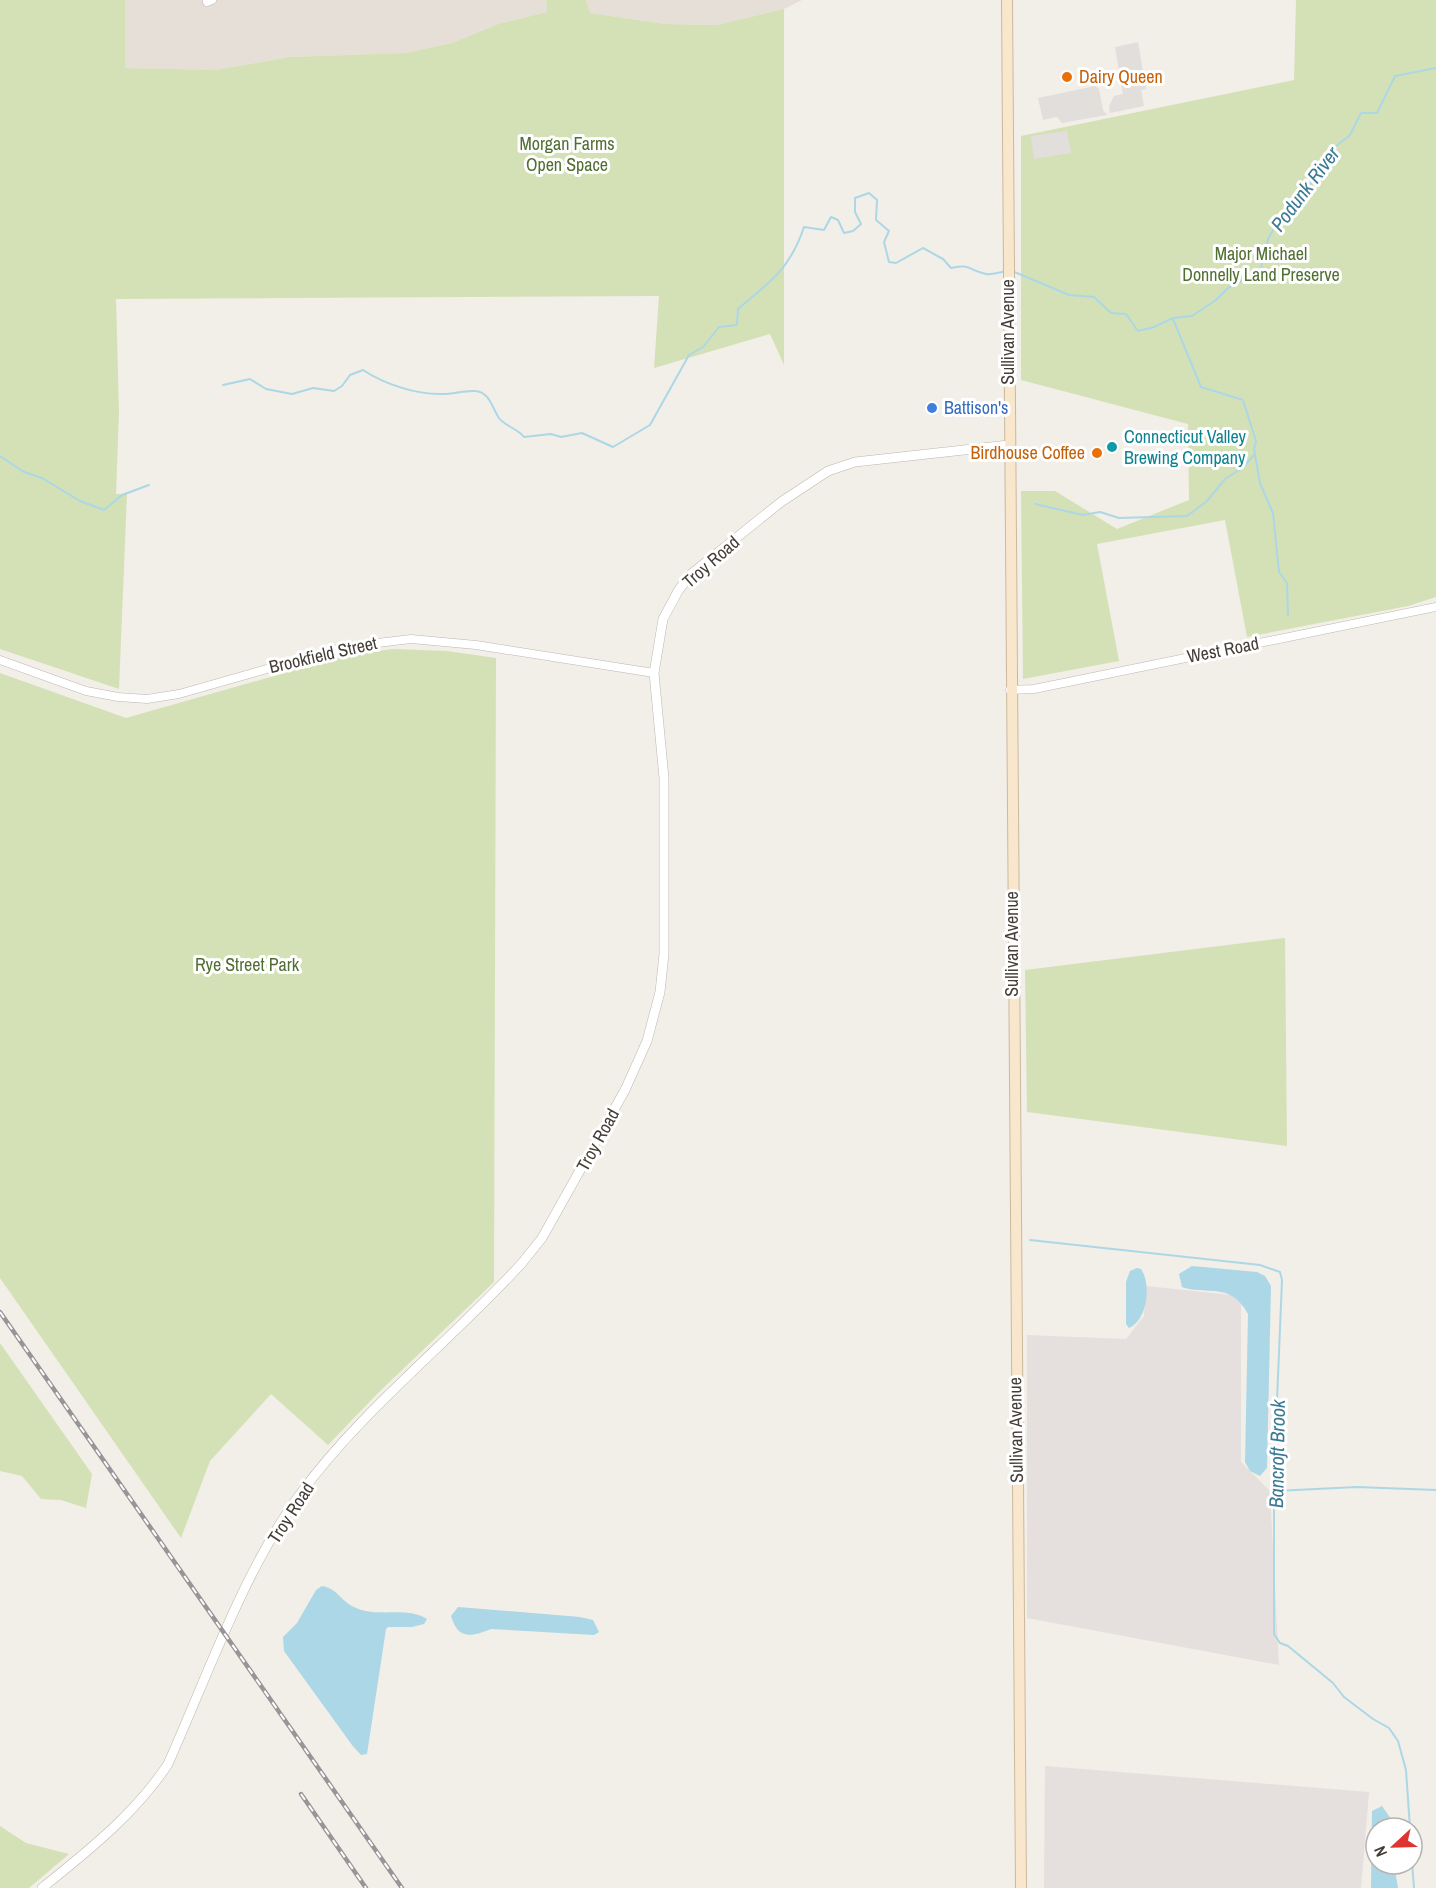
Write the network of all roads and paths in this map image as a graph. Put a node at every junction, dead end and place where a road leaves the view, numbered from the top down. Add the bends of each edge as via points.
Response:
1 (1006, 0) edge
2 (1009, 445) junction
3 (1436, 607) edge
4 (0, 660) edge
5 (654, 673) junction
6 (1010, 690) junction
7 (42, 1888) edge
8 (1020, 1888) edge

1 - 2 main road, Sullivan Avenue
2 - 5 street, Troy Road via 855,462 803,485 690,575 663,619
2 - 6 main road, Sullivan Avenue
3 - 6 street, West Road via 1034,689
4 - 5 street, Brookfield Street via 86,691 147,699 179,694 335,649 411,639 476,645
5 - 7 street, Troy Road via 664,778 664,954 660,992 647,1041 625,1090 542,1238 493,1294 370,1414 297,1498 253,1574 157,1781 113,1827
6 - 8 main road, Sullivan Avenue

